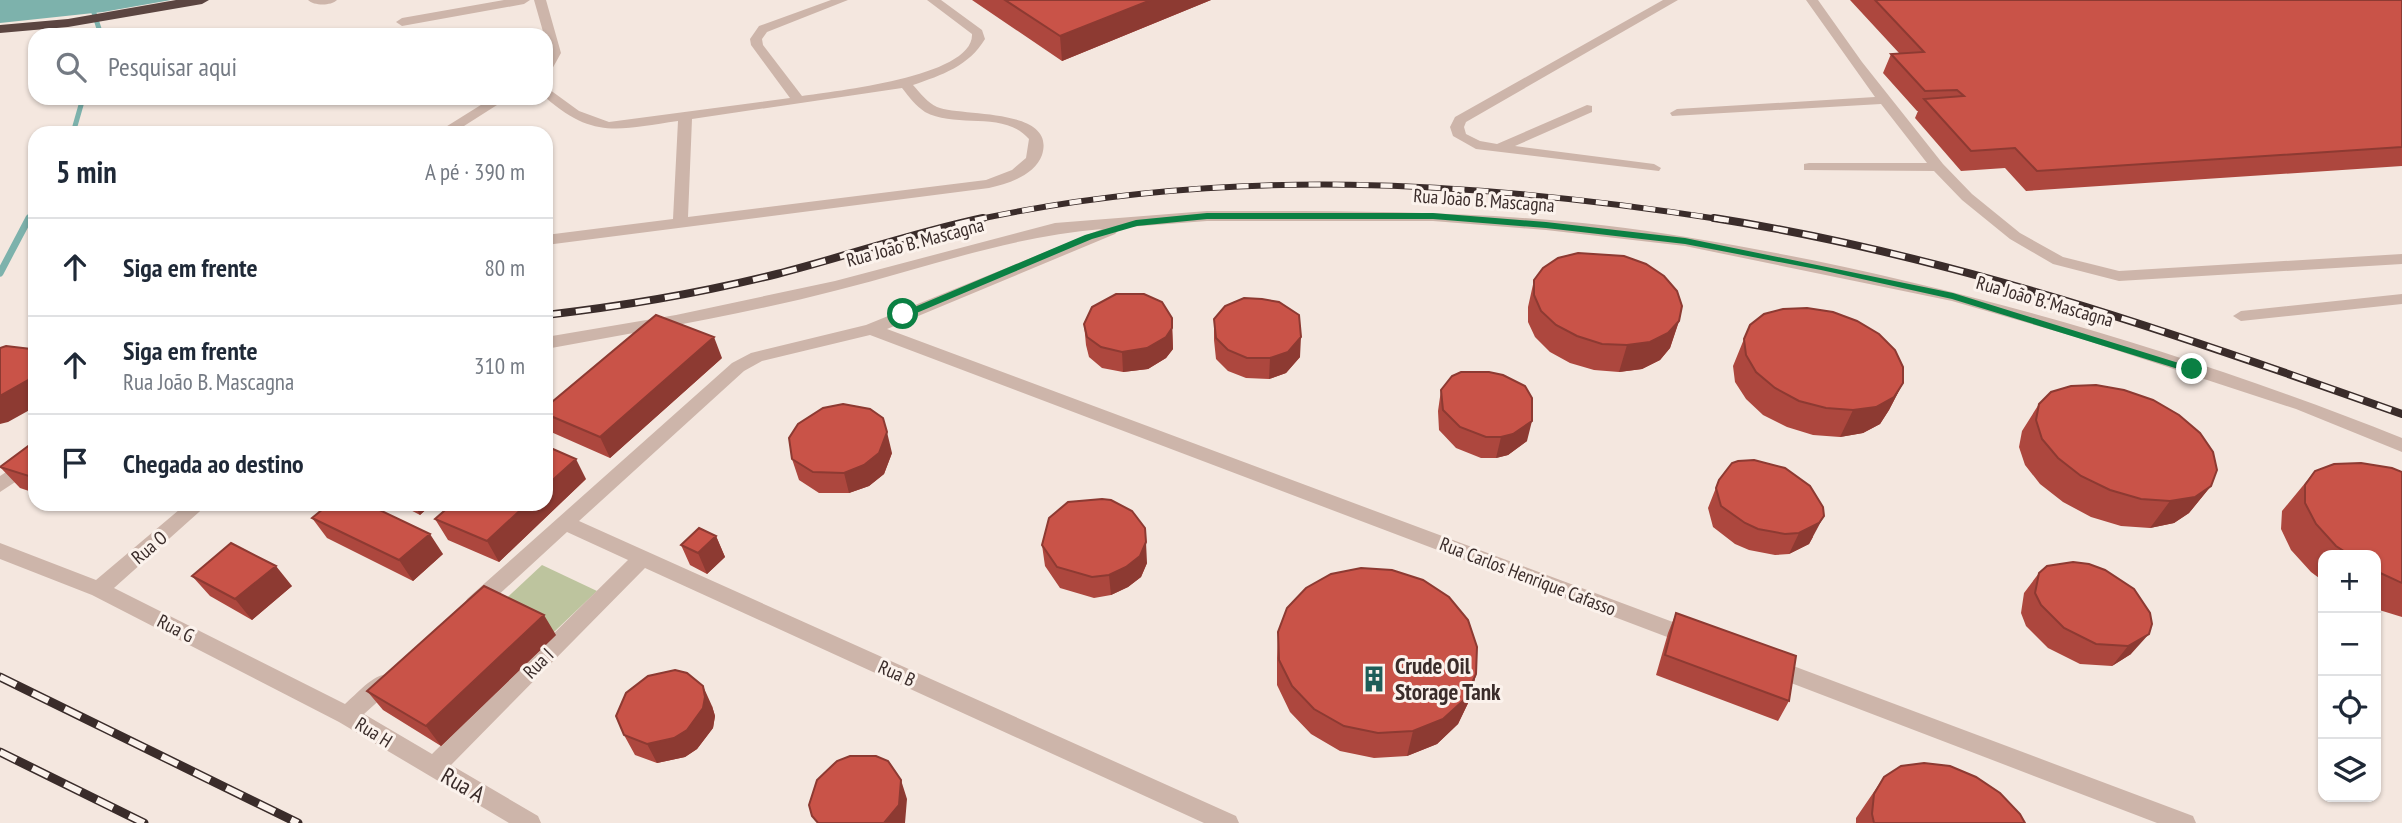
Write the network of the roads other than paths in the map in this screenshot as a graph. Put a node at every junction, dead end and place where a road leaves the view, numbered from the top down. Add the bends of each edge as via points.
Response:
1 (202, 0) edge
2 (314, 0) edge
3 (331, 0) edge
4 (524, 0) edge
5 (541, 0) edge
6 (842, 0) edge
7 (933, 0) edge
8 (1672, 0) edge
9 (1812, 0) edge
10 (402, 22) dead end
11 (548, 28) edge
12 (0, 29) edge
13 (905, 84) junction
14 (553, 97) edge
15 (1884, 100) junction
16 (799, 101) junction
17 (489, 105) edge
18 (1587, 108) dead end
19 (1677, 113) dead end
20 (685, 118) junction
21 (455, 126) edge
22 (1499, 148) junction
23 (1810, 167) dead end
24 (1938, 167) junction
25 (1654, 168) dead end
26 (1136, 223) junction
27 (680, 224) junction
28 (553, 239) edge
29 (2402, 259) edge
30 (2402, 299) edge
31 (2241, 316) dead end
32 (871, 328) junction
33 (553, 342) edge
34 (2402, 446) edge
35 (28, 465) edge
36 (0, 485) edge
37 (191, 511) edge
38 (565, 523) junction
39 (0, 551) edge
40 (642, 558) junction
41 (99, 589) junction
42 (459, 618) edge
43 (1704, 642) edge
44 (1756, 662) edge
45 (400, 670) edge
46 (347, 715) junction
47 (433, 768) junction
48 (530, 823) edge
49 (1228, 823) edge
50 (2186, 823) edge

1 - 12 highway via 68,23
2 - 3 lane
4 - 10 lane
5 - 11 lane
6 - 16 lane via 763,29 756,39
7 - 13 lane via 978,33 979,40 954,63
8 - 22 lane via 1461,120 1457,127 1460,136 1476,145
9 - 15 lane
13 - 16 lane
13 - 27 lane via 933,110 1014,122 1032,132 1038,146 1035,159 1026,169 989,184
14 - 20 lane via 589,123 609,126
15 - 19 lane
15 - 24 lane
16 - 20 lane
17 - 21 lane
18 - 22 lane
20 - 27 lane
22 - 25 lane
23 - 24 lane
24 - 29 lane via 2015,236 2058,261 2119,276
26 - 32 lane via 1088,237
26 - 33 lane, Rua João B. Mascagna via 1055,228 835,286
26 - 34 lane, Rua João B. Mascagna via 1207,216 1433,216 1685,241 1953,296 2302,405
27 - 28 lane
30 - 31 lane
32 - 38 lane via 738,366
32 - 43 lane, Rua Carlos Henrique Cafasso
35 - 36 lane
37 - 41 lane, Rua O
38 - 40 lane, Rua B
38 - 42 lane
39 - 41 lane, Rua G
40 - 47 lane, Rua I
40 - 49 lane, Rua B
41 - 46 lane, Rua G
44 - 50 lane
45 - 46 lane, Rua H
46 - 47 lane, Rua H
47 - 48 lane, Rua A

